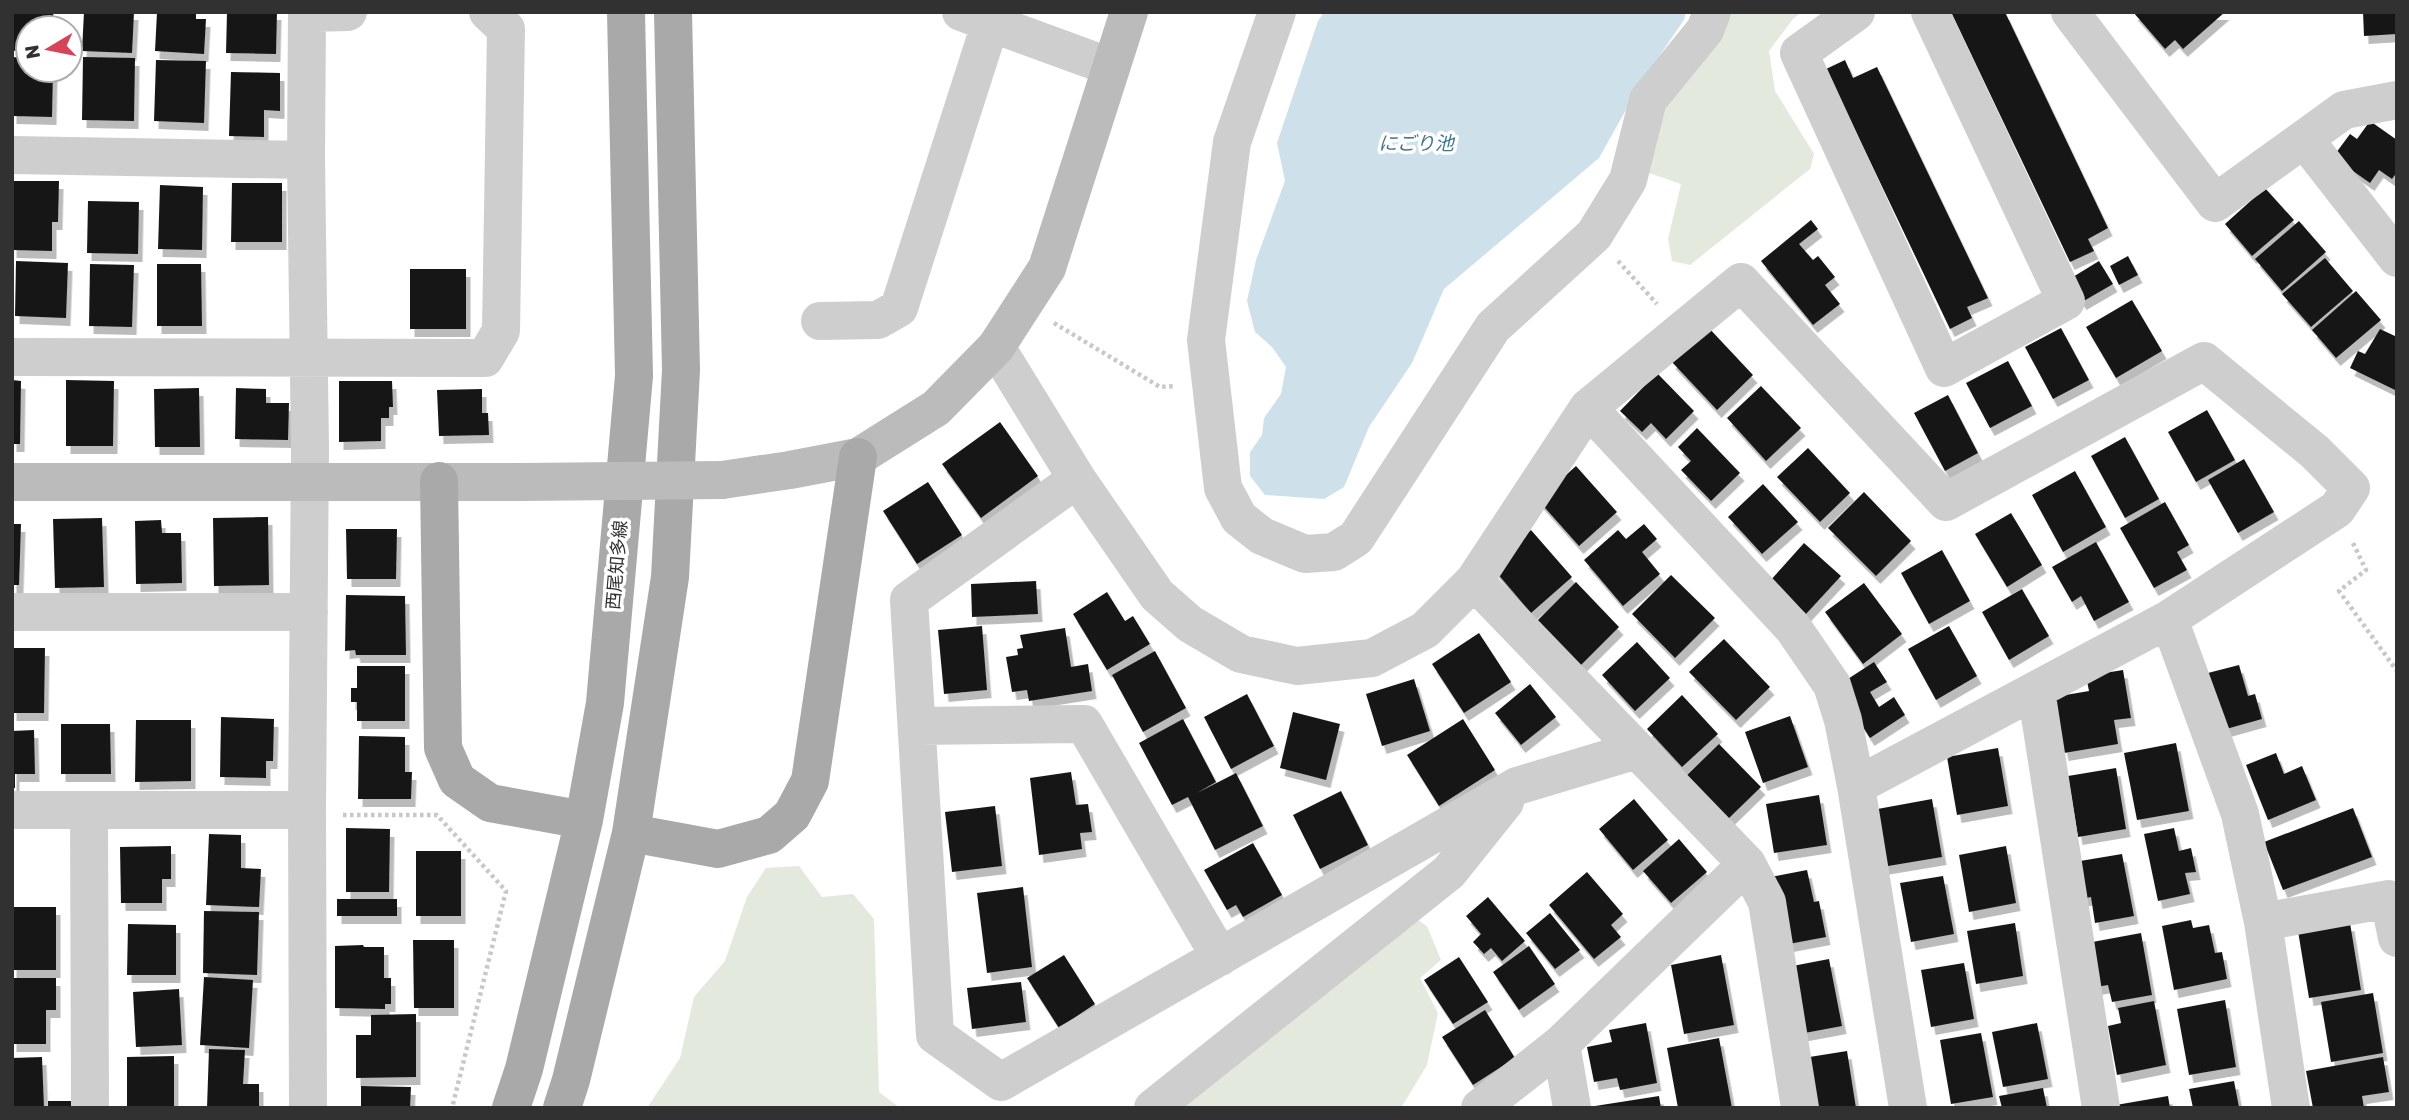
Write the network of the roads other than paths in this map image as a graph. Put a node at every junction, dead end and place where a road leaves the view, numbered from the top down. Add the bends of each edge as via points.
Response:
1 (348, 12) edge
2 (488, 12) edge
3 (626, 12) edge
4 (673, 12) edge
5 (1129, 12) edge
6 (1277, 12) edge
7 (1712, 12) edge
8 (1856, 12) edge
9 (1930, 12) edge
10 (2070, 12) edge
11 (307, 13) edge
12 (982, 16) edge
13 (1111, 67) junction
14 (2397, 100) edge
15 (2305, 140) junction
16 (12, 155) edge
17 (306, 160) junction
18 (2397, 258) edge
19 (820, 321) dead end
20 (996, 347) junction
21 (12, 357) edge
22 (310, 359) junction
23 (1588, 408) junction
24 (858, 457) junction
25 (1077, 479) junction
26 (439, 481) junction
27 (12, 482) edge
28 (310, 484) junction
29 (1474, 581) junction
30 (12, 612) edge
31 (309, 612) junction
32 (2169, 619) junction
33 (2036, 690) junction
34 (917, 726) junction
35 (1637, 750) junction
36 (1517, 786) junction
37 (1856, 786) junction
38 (12, 810) edge
39 (89, 810) junction
40 (307, 812) junction
41 (584, 820) junction
42 (631, 833) junction
43 (1747, 864) junction
44 (2263, 922) junction
45 (2397, 938) edge
46 (1220, 957) junction
47 (1561, 1044) junction
48 (90, 1108) edge
49 (308, 1108) edge
50 (511, 1108) edge
51 (562, 1108) edge
52 (1153, 1108) edge
53 (1479, 1108) edge
54 (1572, 1108) edge
55 (1800, 1108) edge
56 (1908, 1108) edge
57 (2101, 1108) edge
58 (2291, 1108) edge

1 - 11 street
2 - 22 street via 506,29 501,331 485,358
3 - 41 main road, 西尾知多線 via 634,376 605,703
4 - 42 main road via 681,383 670,577
5 - 13 street
6 - 7 street via 1232,142 1206,340 1223,488 1238,518 1262,536 1305,554 1334,552 1356,538 1493,327 1594,235 1628,180 1648,100 1705,30
8 - 9 street via 1799,53 1944,368 2066,301
10 - 15 street via 2215,203
11 - 17 street
12 - 13 street
12 - 19 street via 899,308 878,320
13 - 20 street via 1047,268
14 - 15 street via 2344,110
15 - 18 street
16 - 17 street
17 - 22 street
20 - 24 street via 936,408
20 - 25 street
21 - 22 street
22 - 28 street
23 - 29 street
23 - 32 street via 1741,282 1946,502 2204,361 2315,452 2351,488 2337,509
23 - 37 street via 1793,628 1832,685
24 - 26 street, bridge via 723,480
24 - 42 main road via 810,781 792,814 769,835 718,849
25 - 29 street via 1157,595 1190,624 1241,654 1297,666 1372,658 1425,630
25 - 34 street via 909,600
26 - 28 street
26 - 41 main road via 443,748 457,780 490,803
27 - 28 street
28 - 31 street
29 - 35 street
30 - 31 street
31 - 40 street
32 - 33 street
32 - 44 street via 2240,814
33 - 37 street
33 - 57 street
34 - 46 street via 1084,724
34 - 46 street via 934,1035 1001,1082
35 - 36 street
35 - 43 street
36 - 46 street
36 - 52 street via 1449,872
37 - 56 street
38 - 39 street
39 - 40 street
39 - 48 street
40 - 49 street
41 - 50 main road, 西尾知多線
42 - 51 main road
43 - 47 street
43 - 55 street via 1767,902
44 - 45 street via 2389,899
44 - 58 street
47 - 53 street
47 - 54 street

